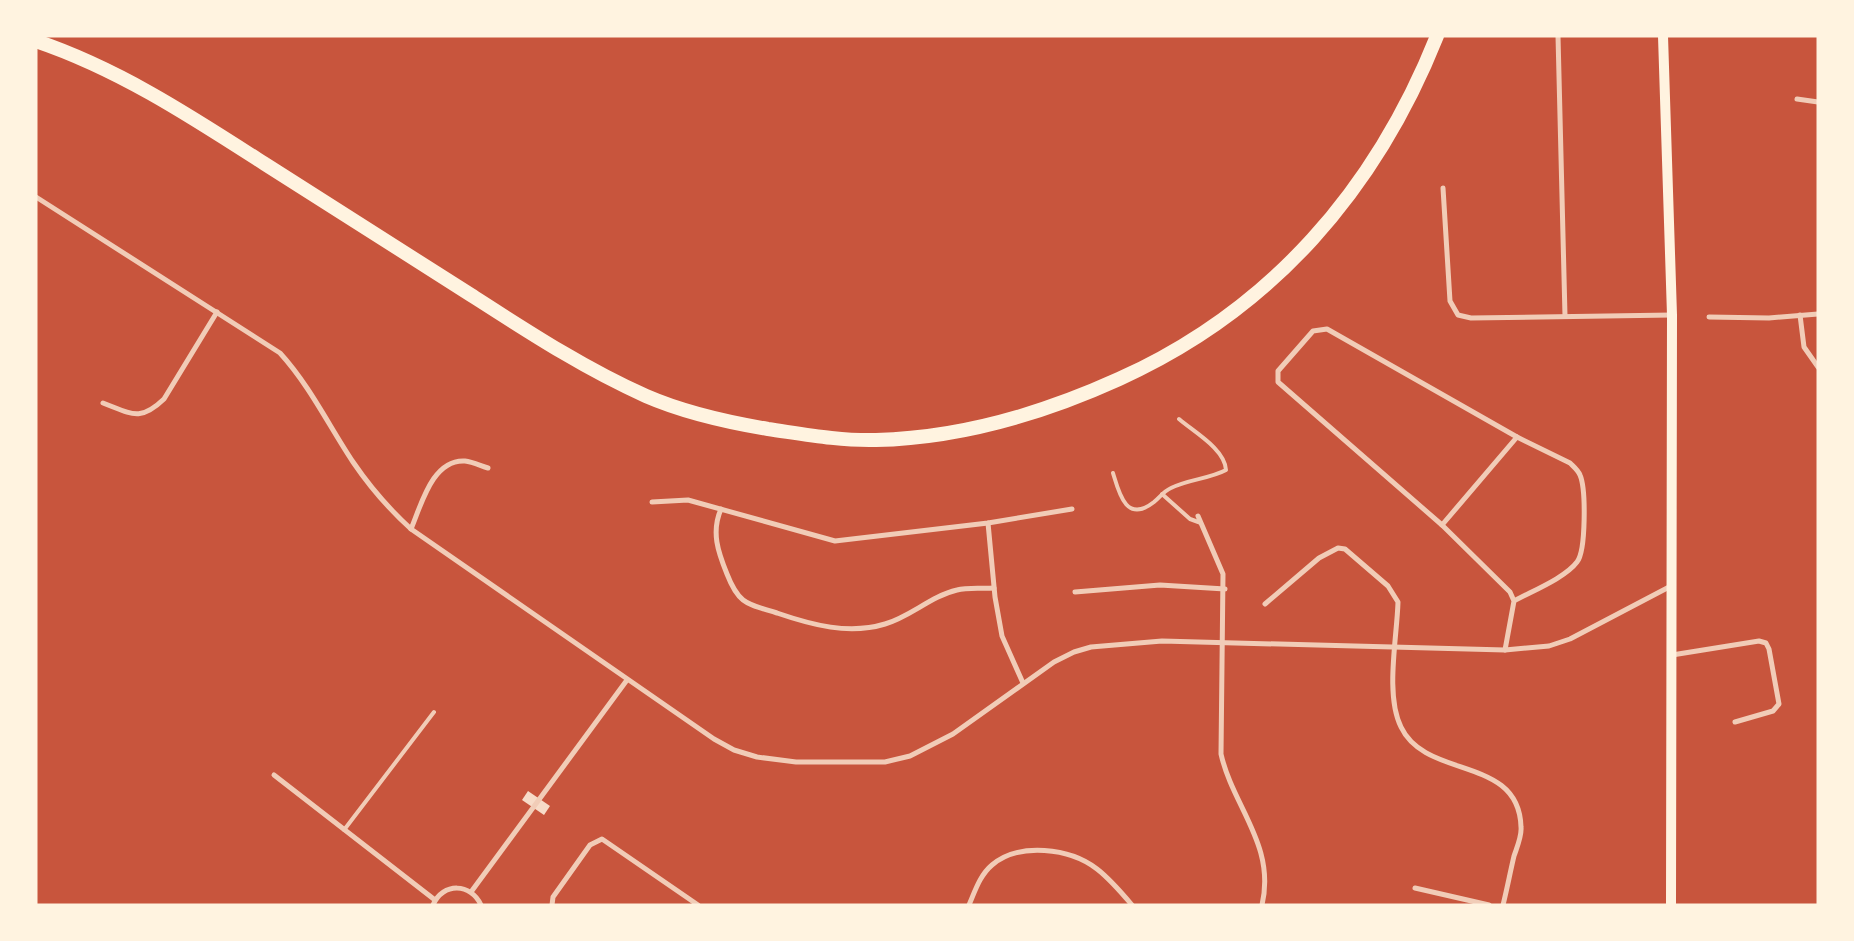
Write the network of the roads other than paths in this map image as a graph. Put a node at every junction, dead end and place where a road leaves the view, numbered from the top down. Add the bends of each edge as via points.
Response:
1 (1437, 36) edge
2 (1558, 36) edge
3 (1663, 36) edge
4 (36, 41) edge
5 (1797, 99) dead end
6 (1818, 102) edge
7 (1443, 188) dead end
8 (36, 197) edge
9 (217, 312) junction
10 (1818, 314) edge
11 (1672, 315) junction
12 (1800, 315) junction
13 (1565, 316) junction
14 (1709, 316) dead end
15 (1818, 367) edge
16 (103, 403) dead end
17 (1179, 419) dead end
18 (1517, 437) junction
19 (488, 468) dead end
20 (1113, 473) dead end
21 (1162, 494) junction
22 (652, 502) dead end
23 (721, 509) junction
24 (1072, 510) dead end
25 (1198, 516) dead end
26 (988, 523) junction
27 (1201, 523) junction
28 (1442, 525) junction
29 (410, 529) junction
30 (1671, 586) junction
31 (994, 588) junction
32 (1225, 589) junction
33 (1075, 592) dead end
34 (1514, 601) junction
35 (1265, 604) dead end
36 (1224, 642) junction
37 (1396, 647) junction
38 (1505, 650) junction
39 (1671, 655) junction
40 (627, 680) junction
41 (1023, 683) junction
42 (434, 712) dead end
43 (1735, 722) dead end
44 (274, 775) dead end
45 (344, 830) junction
46 (1415, 888) dead end
47 (471, 892) junction
48 (434, 902) edge
49 (481, 905) edge
50 (552, 905) edge
51 (698, 905) edge
52 (969, 905) edge
53 (1132, 905) edge
54 (1262, 905) edge
55 (1489, 905) edge
56 (1503, 905) edge
57 (1671, 905) edge

1 - 4 highway via 1418,83 1387,141 1340,208 1270,282 1224,316 1182,345 1132,373 1041,410 932,435 875,440 815,436 740,424 691,412 647,396 605,376 515,323 151,93
2 - 13 street
3 - 11 main road
5 - 6 street
7 - 13 street via 1450,302 1458,315 1471,318
8 - 9 street
9 - 16 street via 164,399 154,409 139,414
9 - 29 street via 280,353 294,368 354,463 388,508
10 - 12 street
11 - 13 street
11 - 30 main road
12 - 14 street via 1769,318
12 - 15 street via 1804,347
17 - 21 lane via 1219,453 1226,461 1226,470 1216,476 1172,487
18 - 28 street
18 - 28 street via 1327,329 1313,332 1286,360 1276,377 1283,388
18 - 34 street via 1570,463 1580,475 1583,542 1578,562 1569,570
19 - 29 street via 458,461 444,469 431,482
20 - 21 lane via 1122,501 1133,509 1143,509
21 - 27 lane via 1190,519
22 - 23 street via 688,500
23 - 26 street via 835,541
23 - 31 street via 714,528 715,537 737,595 746,603 796,620 820,626 866,628 886,624 958,589
24 - 26 street
25 - 27 street
26 - 31 street
27 - 32 street via 1223,574
28 - 34 street via 1501,581
29 - 40 street
30 - 38 street via 1570,639 1550,646
30 - 39 main road
31 - 41 street via 1002,636
32 - 33 street via 1160,585
32 - 36 street
34 - 38 street
35 - 37 street via 1319,558 1331,550 1345,549 1396,595
36 - 37 street
36 - 41 street via 1162,641 1091,647 1054,662
36 - 54 street via 1221,754 1224,769 1262,851
37 - 38 street
37 - 56 street via 1396,710 1410,741 1431,756 1496,779 1520,812 1522,829
39 - 43 street via 1759,641 1766,643 1779,704 1773,711
39 - 57 main road
40 - 41 street via 734,750 757,757 796,762 885,762 910,756 953,734
40 - 47 street
42 - 45 lane
44 - 45 street
45 - 48 street
46 - 55 street
47 - 48 street via 455,887 447,889
47 - 49 street
50 - 51 street via 553,897 590,845 602,839
52 - 53 street via 978,882 991,865 1012,853 1040,850 1070,856 1095,868

